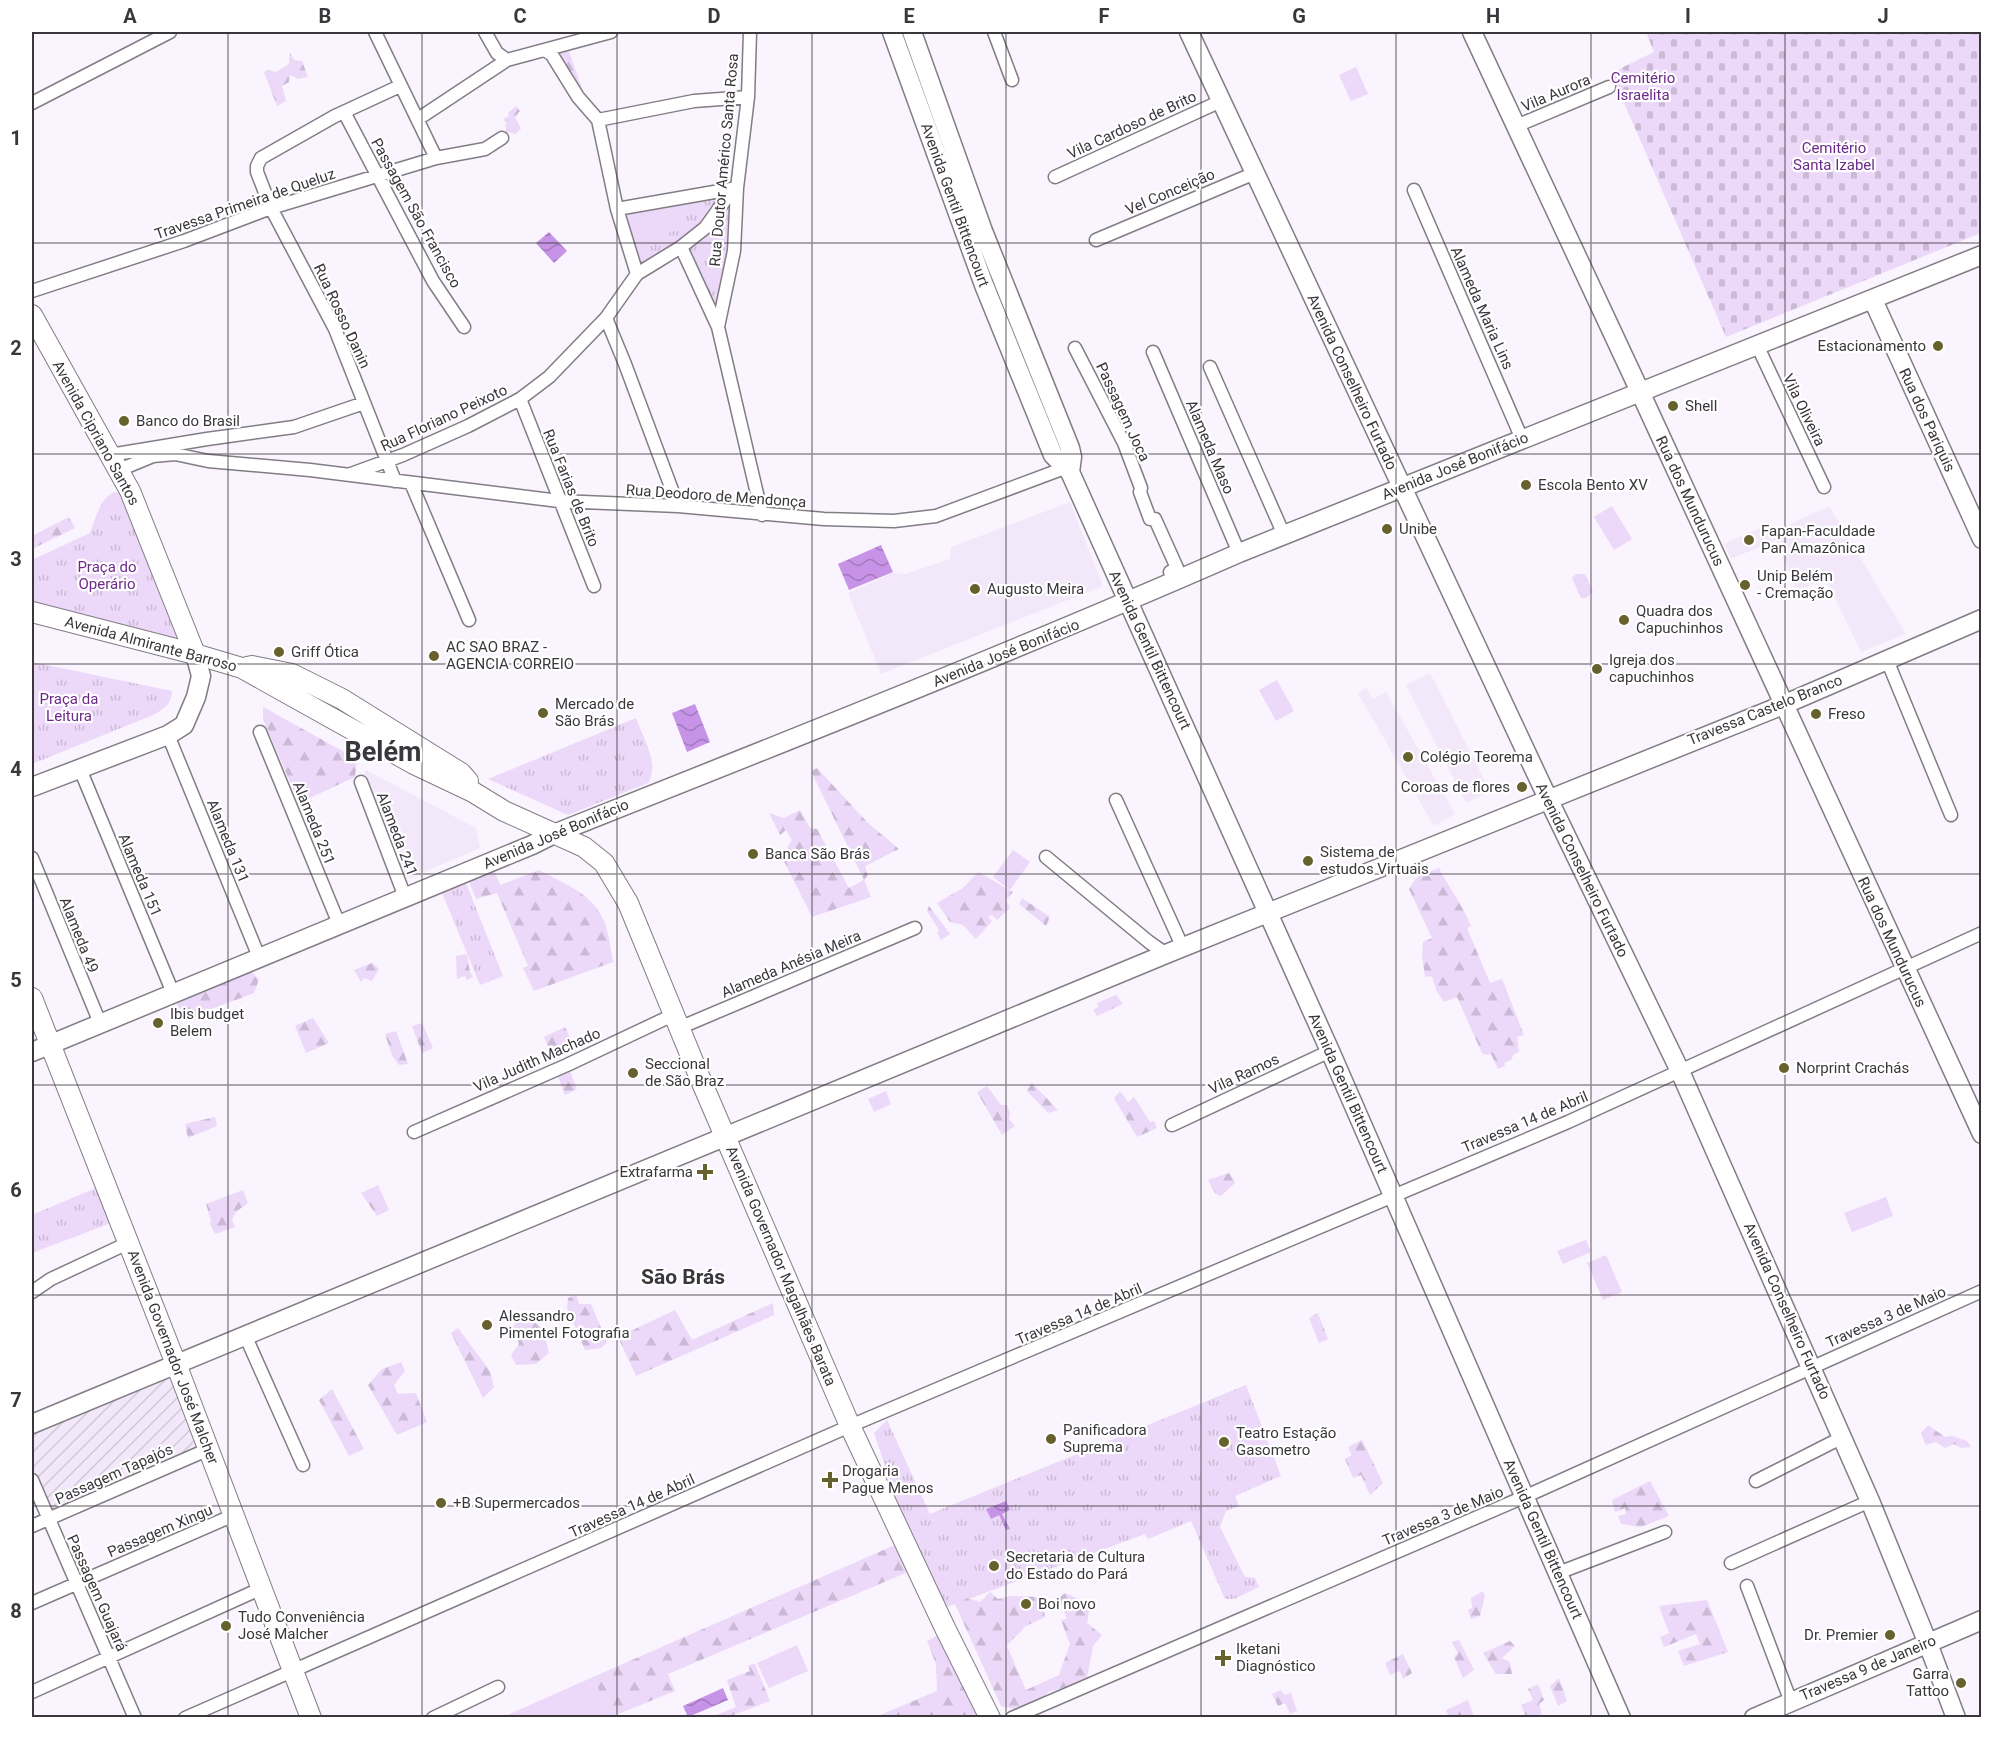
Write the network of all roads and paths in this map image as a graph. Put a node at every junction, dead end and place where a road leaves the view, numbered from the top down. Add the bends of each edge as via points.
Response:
1 (170, 32) edge
2 (375, 32) edge
3 (485, 32) edge
4 (611, 32) edge
5 (750, 32) edge
6 (994, 32) edge
7 (1189, 32) edge
8 (1472, 32) edge
9 (906, 36) edge
10 (545, 50) junction
11 (502, 56) junction
12 (1012, 80) dead end
13 (400, 86) junction
14 (1609, 87) dead end
15 (748, 97) junction
16 (1221, 101) junction
17 (32, 103) edge
18 (344, 112) junction
19 (418, 119) junction
20 (597, 120) junction
21 (1516, 126) junction
22 (501, 138) dead end
23 (435, 158) junction
24 (1255, 172) junction
25 (377, 177) junction
26 (1055, 177) dead end
27 (735, 189) junction
28 (1414, 190) dead end
29 (271, 208) junction
30 (617, 209) junction
31 (1096, 240) dead end
32 (681, 247) junction
33 (1982, 255) edge
34 (637, 274) junction
35 (32, 291) edge
36 (1873, 300) junction
37 (32, 315) edge
38 (606, 318) junction
39 (464, 327) dead end
40 (718, 327) junction
41 (1757, 345) junction
42 (1076, 348) dead end
43 (1153, 352) dead end
44 (1210, 367) dead end
45 (1640, 391) junction
46 (520, 399) junction
47 (364, 403) junction
48 (207, 439) junction
49 (1522, 439) junction
50 (208, 461) junction
51 (387, 461) junction
52 (114, 462) junction
53 (1069, 468) junction
54 (350, 474) junction
55 (395, 481) junction
56 (411, 483) junction
57 (1824, 487) dead end
58 (1401, 488) junction
59 (559, 501) junction
60 (678, 506) junction
61 (762, 515) junction
62 (1284, 535) junction
63 (1982, 539) edge
64 (1239, 553) junction
65 (1174, 582) junction
66 (594, 586) dead end
67 (1128, 602) junction
68 (32, 612) edge
69 (1982, 619) edge
70 (469, 620) dead end
71 (195, 654) junction
72 (1887, 660) junction
73 (1783, 705) junction
74 (260, 732) dead end
75 (168, 735) junction
76 (80, 769) junction
77 (361, 782) dead end
78 (32, 788) edge
79 (1116, 800) dead end
80 (1548, 800) junction
81 (1951, 815) dead end
82 (556, 833) junction
83 (1046, 857) dead end
84 (32, 858) edge
85 (405, 897) junction
86 (1268, 912) junction
87 (339, 924) junction
88 (915, 928) dead end
89 (1982, 933) edge
90 (1174, 951) junction
91 (259, 957) junction
92 (1904, 968) junction
93 (173, 993) junction
94 (32, 998) edge
95 (676, 1021) junction
96 (100, 1023) junction
97 (51, 1044) junction
98 (1330, 1051) junction
99 (32, 1052) edge
100 (1679, 1069) junction
101 (1172, 1125) dead end
102 (414, 1132) dead end
103 (1982, 1134) edge
104 (726, 1137) junction
105 (1392, 1195) junction
106 (128, 1243) junction
107 (1982, 1291) edge
108 (32, 1292) edge
109 (245, 1335) junction
110 (176, 1364) junction
111 (1812, 1367) junction
112 (32, 1424) edge
113 (850, 1426) junction
114 (1843, 1437) junction
115 (209, 1449) junction
116 (303, 1465) dead end
117 (32, 1480) edge
118 (1756, 1481) dead end
119 (1524, 1497) junction
120 (1870, 1501) junction
121 (234, 1515) junction
122 (49, 1519) junction
123 (32, 1526) edge
124 (1665, 1532) dead end
125 (1731, 1563) dead end
126 (1558, 1573) junction
127 (76, 1583) junction
128 (1747, 1586) dead end
129 (262, 1588) junction
130 (32, 1603) edge
131 (1982, 1620) edge
132 (1928, 1642) junction
133 (109, 1657) junction
134 (294, 1670) junction
135 (498, 1687) dead end
136 (32, 1692) edge
137 (1791, 1702) junction
138 (188, 1717) edge
139 (135, 1718) edge
140 (311, 1718) edge
141 (433, 1718) edge
142 (990, 1718) edge
143 (1012, 1718) edge
144 (1621, 1718) edge
145 (1754, 1718) edge
146 (1956, 1718) edge

1 - 17 street
2 - 13 street
3 - 11 street
4 - 10 street
5 - 15 street, Rua Doutor Américo Santa Rosa
6 - 12 street
7 - 16 main road, Avenida Conselheiro Furtado
8 - 21 main road, Rua dos Mundurucus
9 - 53 main road, Avenida Gentil Bittencourt via 1070,448
10 - 11 street
10 - 20 street
11 - 19 street
13 - 18 street
13 - 19 street
14 - 21 street, Vila Aurora
15 - 20 street via 694,101
15 - 27 street, Rua Doutor Américo Santa Rosa
16 - 24 main road, Avenida Conselheiro Furtado
16 - 26 street, Vila Cardoso de Brito
18 - 25 street, Passagem São Francisco
18 - 29 street, Rua Rosso Danin via 261,158 257,172
19 - 23 street
20 - 30 street
21 - 45 main road, Rua dos Mundurucus
22 - 23 street, Travessa Primeira de Queluz via 485,149
23 - 25 street, Travessa Primeira de Queluz
24 - 31 street, Vel Conceição
24 - 58 main road, Avenida Conselheiro Furtado
25 - 29 street, Travessa Primeira de Queluz
25 - 39 street, Passagem São Francisco via 433,281
27 - 30 street
27 - 32 street, Rua Floriano Peixoto via 705,228
27 - 40 street, Rua Doutor Américo Santa Rosa via 734,251
28 - 49 street, Alameda Maria Lins
29 - 35 street, Travessa Primeira de Queluz
29 - 47 street, Rua Rosso Danin via 335,329
30 - 34 street
32 - 34 street, Rua Floriano Peixoto
32 - 40 street, Rua Doutor Américo Santa Rosa
33 - 36 main road, Avenida José Bonifácio
34 - 38 street, Rua Floriano Peixoto
36 - 41 main road, Avenida José Bonifácio
36 - 63 main road, Rua dos Pariquis
37 - 52 main road, Avenida Cipriano Santos
38 - 46 street, Rua Floriano Peixoto via 549,377
38 - 60 street
40 - 61 street, Rua Doutor Américo Santa Rosa
41 - 45 main road, Avenida José Bonifácio
41 - 57 street, Vila Oliveira
42 - 65 street, Passagem Joca via 1124,443 1150,519 1155,519 1177,568 1170,572
43 - 64 street, Alameda Maso
44 - 62 street
45 - 49 main road, Avenida José Bonifácio
45 - 73 main road, Rua dos Mundurucus
46 - 51 street, Rua Floriano Peixoto
46 - 59 street, Rua Farias de Brito
47 - 48 street via 294,427
47 - 51 street, Rua Rosso Danin
48 - 50 street
48 - 52 street via 160,447
49 - 58 main road, Avenida José Bonifácio
50 - 52 street, Rua Floriano Peixoto via 160,454
50 - 54 street, Rua Floriano Peixoto
51 - 54 street, Rua Floriano Peixoto
51 - 55 street, Rua Rosso Danin
52 - 71 main road, Avenida Cipriano Santos via 143,519
53 - 61 street, Rua Deodoro de Mendonça via 921,520
53 - 67 main road, Avenida Gentil Bittencourt
54 - 55 street, Rua Deodoro de Mendonça
55 - 56 street, Rua Deodoro de Mendonça
56 - 59 street, Rua Deodoro de Mendonça
56 - 70 street
58 - 62 main road, Avenida José Bonifácio
58 - 80 main road, Avenida Conselheiro Furtado
59 - 60 street, Rua Deodoro de Mendonça
59 - 66 street, Rua Farias de Brito
60 - 61 street, Rua Deodoro de Mendonça
62 - 64 main road, Avenida José Bonifácio
64 - 65 main road, Avenida José Bonifácio
65 - 67 main road, Avenida José Bonifácio
67 - 82 main road, Avenida José Bonifácio
67 - 86 main road, Avenida Gentil Bittencourt
68 - 71 main road, Avenida Almirante Barroso
69 - 72 main road, Travessa Castelo Branco
71 - 75 main road via 201,676 196,697 184,724
71 - 82 main road, Avenida Almirante Barroso via 242,669 404,759
72 - 73 main road, Travessa Castelo Branco
72 - 81 street
73 - 80 main road, Travessa Castelo Branco
73 - 92 main road, Rua dos Mundurucus
74 - 87 street, Alameda 251
75 - 76 main road
75 - 91 street, Alameda 131
76 - 78 main road
76 - 93 street, Alameda 151
77 - 85 street, Alameda 241
79 - 90 street
80 - 86 main road, Travessa Castelo Branco
80 - 100 main road, Avenida Conselheiro Furtado
82 - 85 main road, Avenida José Bonifácio
82 - 95 main road, Avenida Governador Magalhães Barata via 604,863 628,903
83 - 90 street
84 - 96 street, Alameda 49
85 - 87 main road, Avenida José Bonifácio
86 - 90 main road, Travessa Castelo Branco
86 - 98 main road, Avenida Gentil Bittencourt
87 - 91 main road, Avenida José Bonifácio
88 - 95 street, Alameda Anésia Meira
89 - 92 street, Travessa 14 de Abril
90 - 104 main road, Travessa Castelo Branco
91 - 93 main road, Avenida José Bonifácio
92 - 100 street, Travessa 14 de Abril
92 - 103 main road, Rua dos Mundurucus
93 - 96 main road, Avenida José Bonifácio
94 - 97 main road, Avenida Governador José Malcher
95 - 102 street, Vila Judith Machado
95 - 104 main road, Avenida Governador Magalhães Barata
96 - 97 main road, Avenida José Bonifácio
97 - 99 main road, Avenida José Bonifácio
97 - 106 main road, Avenida Governador José Malcher
98 - 101 street, Vila Ramos
98 - 105 main road, Avenida Gentil Bittencourt
100 - 105 street, Travessa 14 de Abril via 1568,1122
100 - 111 main road, Avenida Conselheiro Furtado
104 - 109 main road, Travessa Castelo Branco
104 - 113 main road, Avenida Governador Magalhães Barata
105 - 113 street, Travessa 14 de Abril
105 - 119 main road, Avenida Gentil Bittencourt
106 - 108 street
106 - 110 main road, Avenida Governador José Malcher
107 - 111 street, Travessa 3 de Maio
109 - 110 main road, Travessa Castelo Branco
109 - 116 street
110 - 112 main road
110 - 115 main road, Avenida Governador José Malcher
111 - 114 main road, Avenida Conselheiro Furtado
111 - 119 street, Travessa 3 de Maio
113 - 134 street, Travessa 14 de Abril
113 - 142 main road, Avenida Governador Magalhães Barata
114 - 118 street
114 - 120 main road, Avenida Conselheiro Furtado
115 - 121 main road, Avenida Governador José Malcher
115 - 122 street, Passagem Tapajós
117 - 122 street, Passagem Guajará
119 - 126 main road, Avenida Gentil Bittencourt
119 - 143 street, Travessa 3 de Maio
120 - 125 street
120 - 132 main road, Avenida Conselheiro Furtado
121 - 127 street, Passagem Xingu
121 - 129 main road, Avenida Governador José Malcher
122 - 123 street, Passagem Tapajós
122 - 127 street, Passagem Guajará
124 - 126 street
126 - 144 main road, Avenida Gentil Bittencourt
127 - 130 street, Passagem Xingu
127 - 133 street, Passagem Guajará
128 - 137 street
129 - 133 street
129 - 134 main road, Avenida Governador José Malcher
131 - 132 main road, Travessa 9 de Janeiro
132 - 137 main road, Travessa 9 de Janeiro
132 - 146 main road, Avenida Conselheiro Furtado
133 - 136 street
133 - 139 street, Passagem Guajará
134 - 138 street, Travessa 14 de Abril
134 - 140 main road, Avenida Governador José Malcher
135 - 141 street
137 - 145 main road, Travessa 9 de Janeiro

